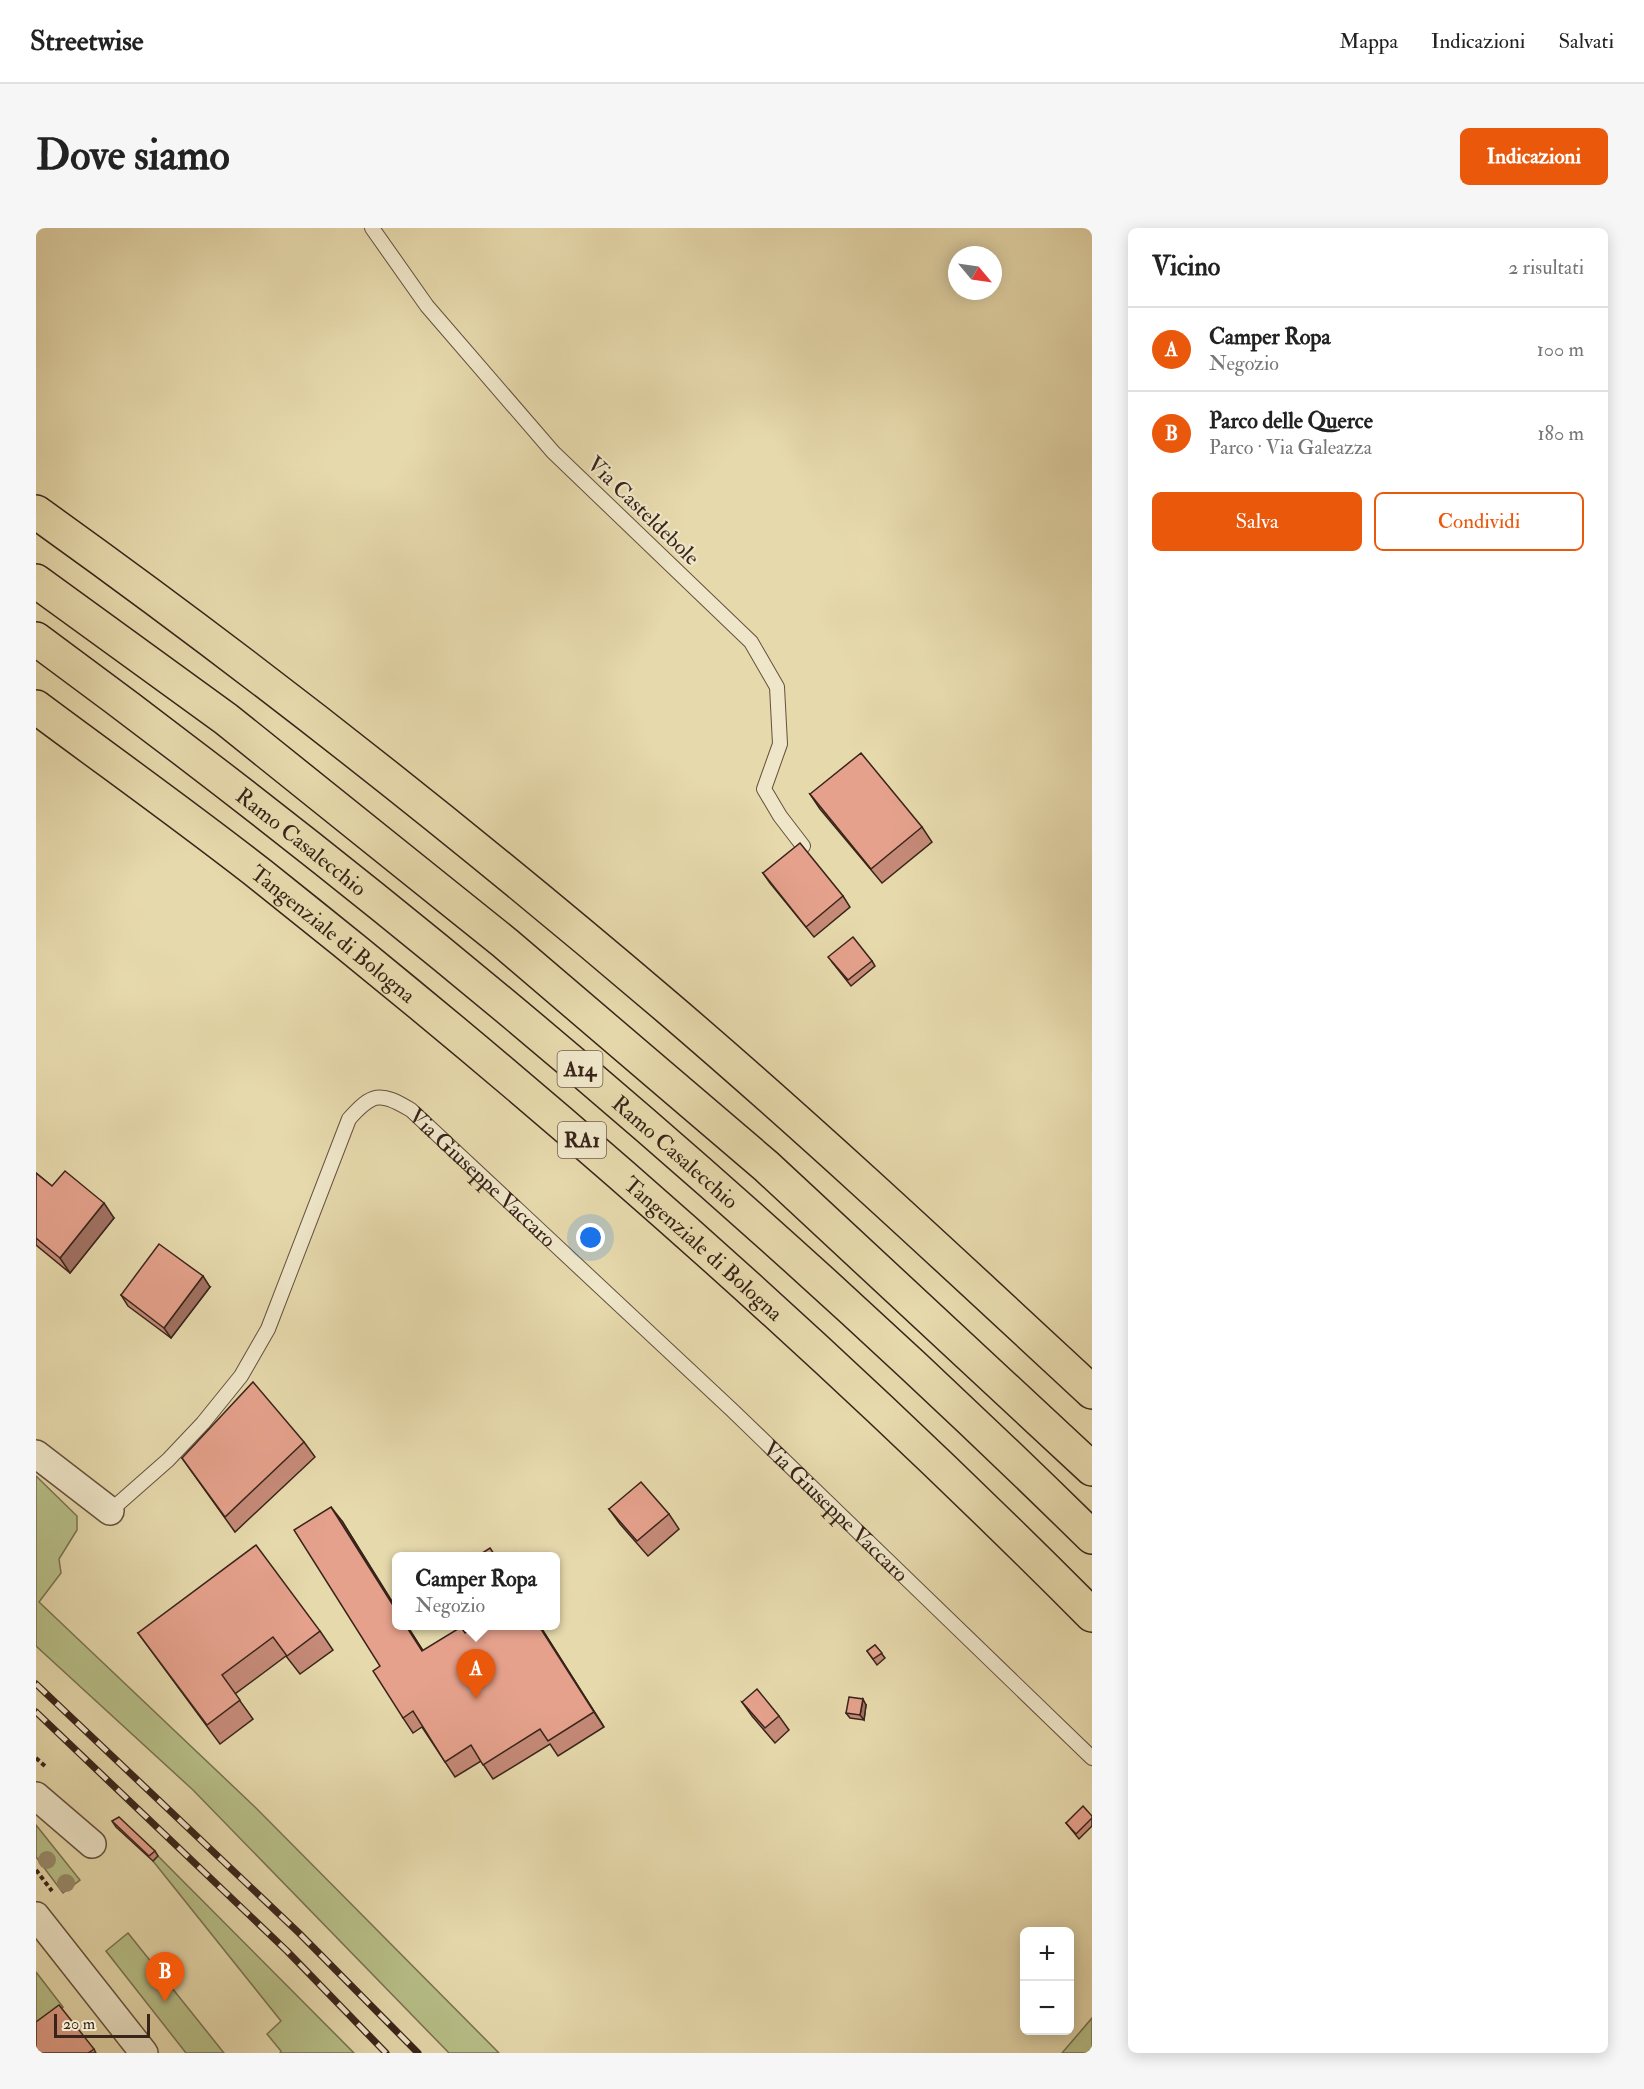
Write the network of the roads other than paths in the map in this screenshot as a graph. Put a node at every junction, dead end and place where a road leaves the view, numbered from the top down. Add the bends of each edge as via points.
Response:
1 (372, 228) edge
2 (36, 512) edge
3 (36, 581) edge
4 (36, 639) edge
5 (36, 707) edge
6 (803, 846) edge
7 (1092, 1392) edge
8 (36, 1454) edge
9 (1092, 1469) edge
10 (110, 1511) joint
11 (1092, 1537) edge
12 (1092, 1615) edge
13 (1092, 1758) edge
14 (36, 1796) edge
15 (92, 1844) dead end
16 (36, 1916) edge
17 (144, 2053) edge

1 - 6 lane, Via Casteldebole via 427,306 553,452 751,642 777,687 780,744 764,789
2 - 7 highway via 309,714 668,1008 909,1222
3 - 9 highway, Ramo Casalecchio / A14 via 226,719 505,943 766,1166
4 - 11 highway, Ramo Casalecchio / A14 via 179,744 495,997 761,1226
5 - 12 highway, Tangenziale di Bologna / RA1 via 260,874 555,1116 804,1338
8 - 10 street, Via Giuseppe Vaccaro
10 - 13 lane, Via Giuseppe Vaccaro via 196,1431 241,1376 268,1329 349,1119 366,1100 392,1098 411,1110 732,1410
14 - 15 street
16 - 17 street

